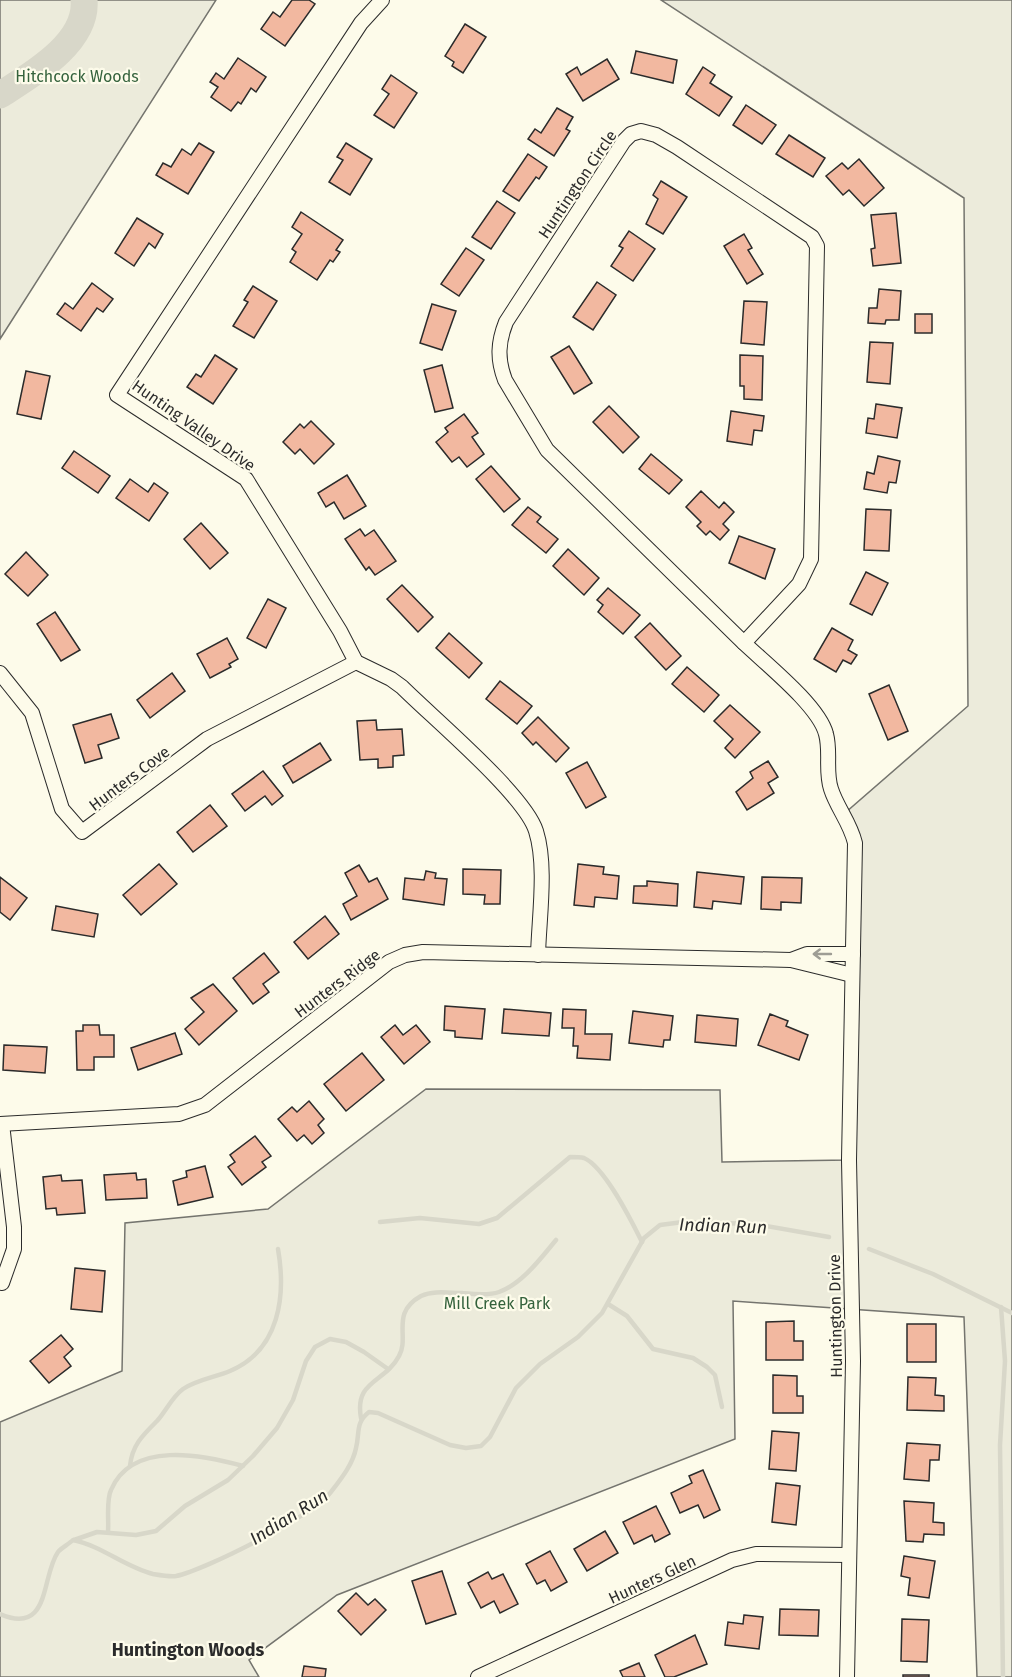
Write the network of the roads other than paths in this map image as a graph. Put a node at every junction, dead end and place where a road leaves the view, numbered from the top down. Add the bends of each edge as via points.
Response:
1 (382, 0) edge
2 (744, 643) junction
3 (356, 662) junction
4 (0, 673) edge
5 (854, 954) junction
6 (538, 955) junction
7 (791, 960) junction
8 (852, 975) junction
9 (1, 1124) edge
10 (2, 1283) dead end
11 (849, 1555) junction
12 (478, 1677) edge
13 (847, 1677) edge

1 - 3 street, Hunting Valley Drive via 362,23 117,394 246,479
2 - 2 street, Huntington Circle via 547,450 500,368 500,337 506,321 624,141 641,131 677,147 812,237 817,246 811,559 799,584
2 - 5 street, Huntington Circle via 813,710 826,733 830,786 855,843
3 - 4 street, Hunters Cove via 207,740 82,832 62,808 32,713
3 - 6 street via 402,687 527,812 540,848
5 -> 7 street, Hunters Ridge via 807,954
5 - 8 street, Huntington Drive
6 - 7 street, Hunters Ridge
6 - 9 street, Hunters Ridge via 423,952 389,962 194,1110
7 - 8 street, Hunters Ridge
8 - 11 street, Huntington Drive
9 - 10 street via 14,1227 14,1249
11 - 12 street, Hunters Glen via 756,1554 732,1560
11 - 13 street, Huntington Drive

